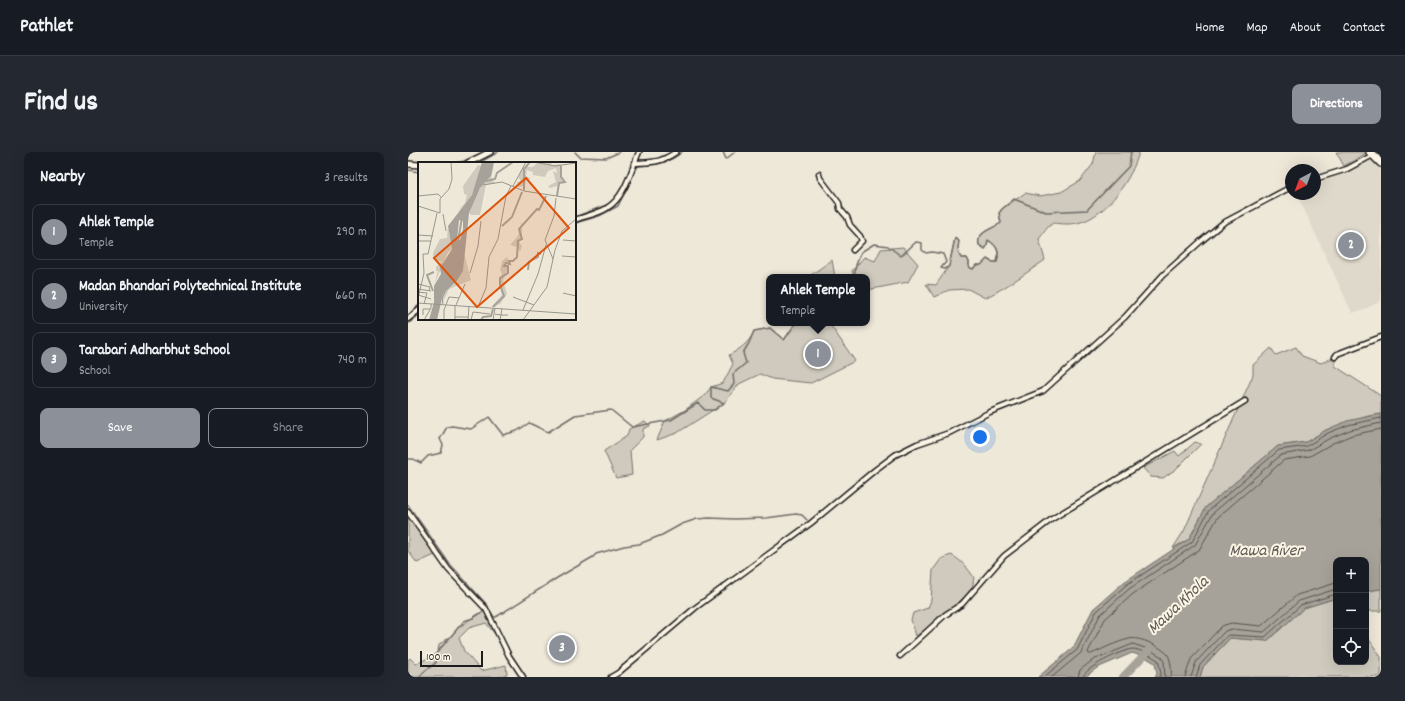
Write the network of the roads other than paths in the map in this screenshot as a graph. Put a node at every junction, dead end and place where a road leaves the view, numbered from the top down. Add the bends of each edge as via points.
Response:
1 (490, 152) edge
2 (640, 152) edge
3 (676, 152) edge
4 (1372, 154) edge
5 (470, 162) edge
6 (635, 163) junction
7 (1381, 163) edge
8 (408, 164) edge
9 (418, 165) edge
10 (819, 174) dead end
11 (1321, 177) edge
12 (1285, 190) edge
13 (576, 220) edge
14 (853, 250) dead end
15 (418, 311) edge
16 (408, 319) edge
17 (1381, 337) edge
18 (1335, 357) dead end
19 (1245, 401) dead end
20 (408, 512) edge
21 (900, 656) dead end
22 (523, 677) edge
23 (611, 677) edge

1 - 5 street
2 - 6 street
3 - 6 street via 659,162
4 - 7 highway
4 - 11 street via 1347,169
6 - 13 street via 617,202 606,209
8 - 9 street
10 - 14 street via 839,203 850,225 860,236 862,241
12 - 23 street via 1223,223 1200,242 1163,275 1125,318 1043,391 895,455 786,542 695,608
15 - 16 street
17 - 18 street
19 - 21 street via 1052,519 1004,556 962,604 945,615
20 - 22 street via 448,569 486,609 509,656

